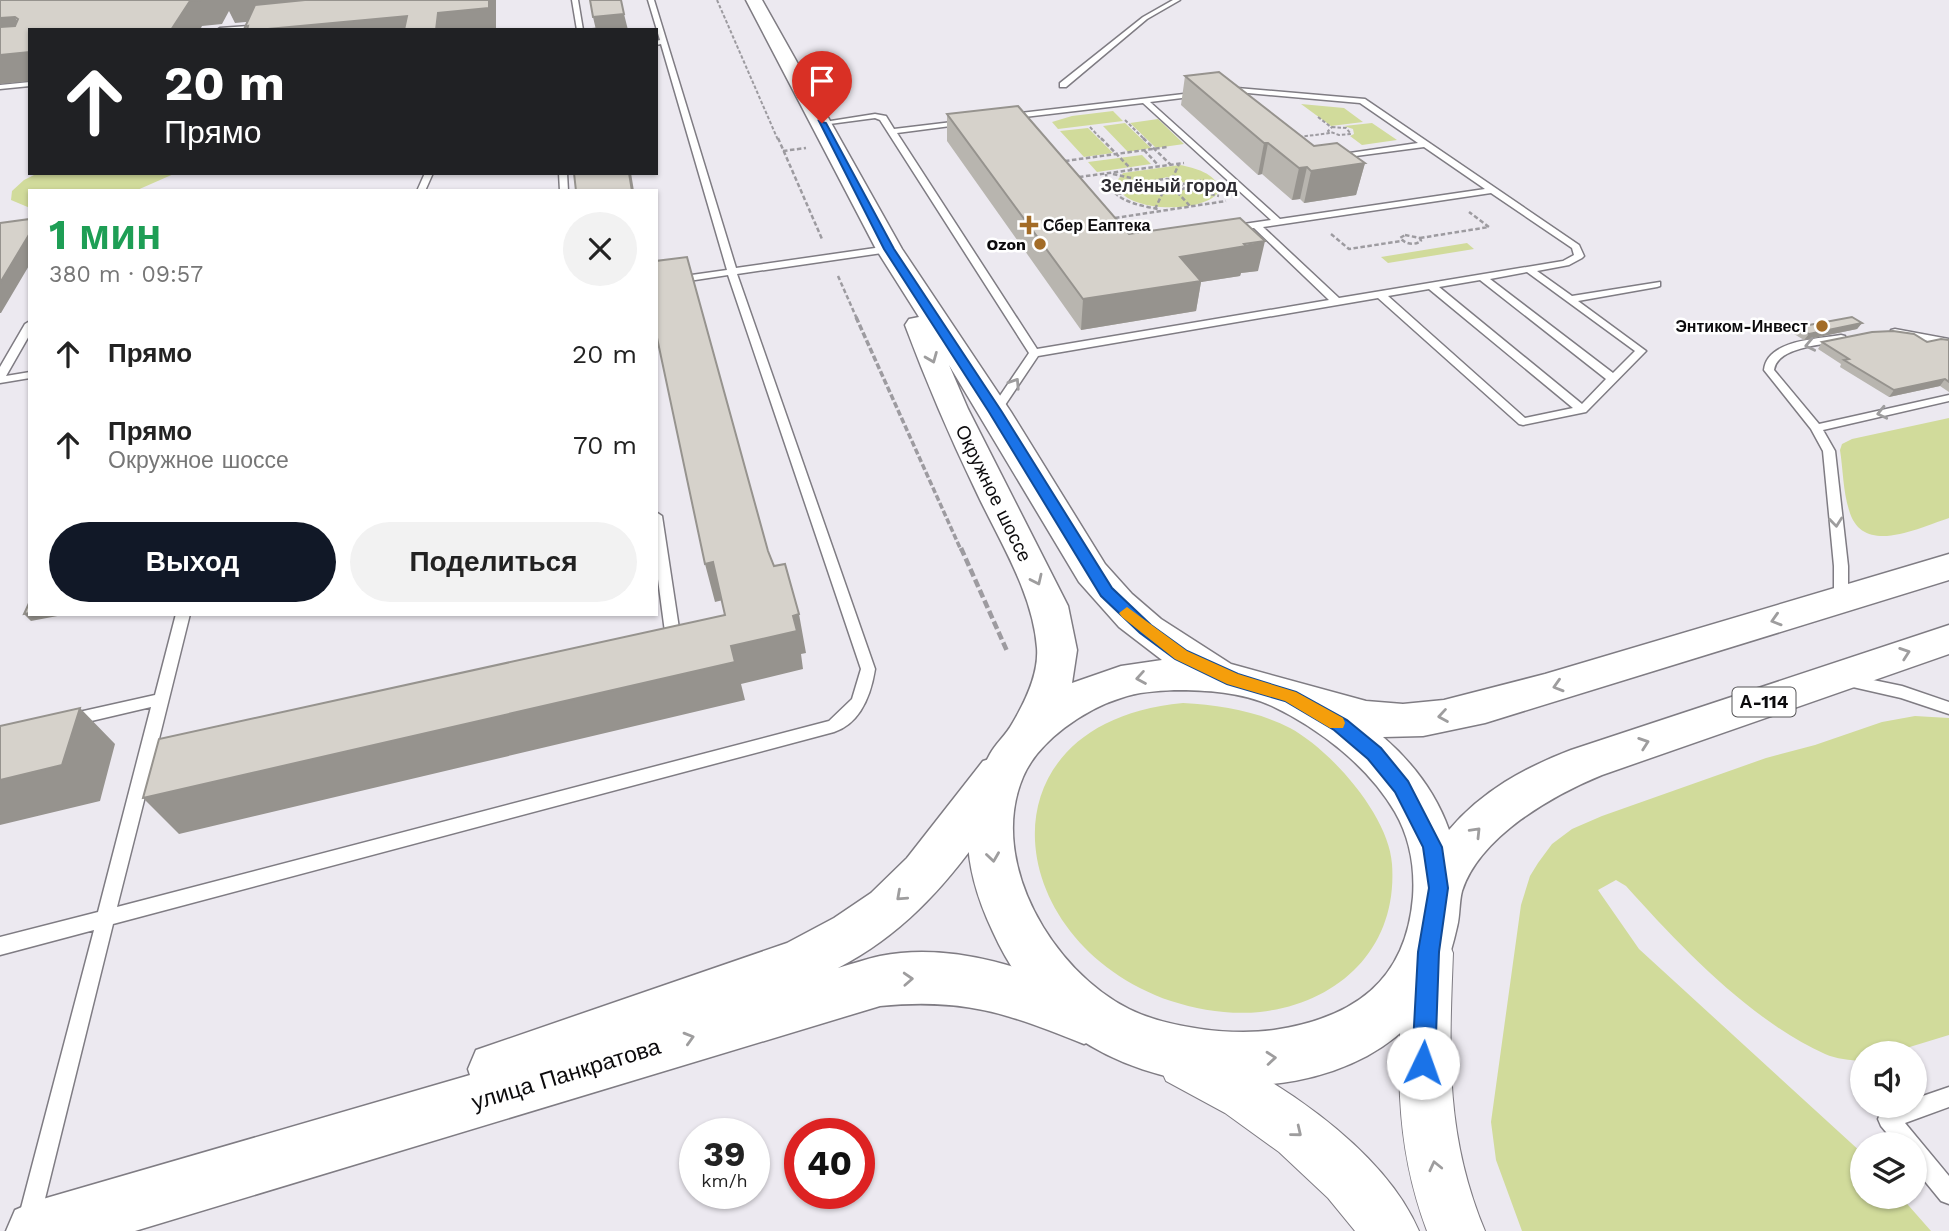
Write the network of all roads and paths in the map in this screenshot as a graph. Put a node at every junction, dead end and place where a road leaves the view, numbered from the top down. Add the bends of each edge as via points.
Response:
1 (575, 0) edge
2 (651, 0) edge
3 (717, 0) edge
4 (754, 0) edge
5 (1177, 0) edge
6 (230, 19) dead end
7 (278, 24) edge
8 (226, 28) edge
9 (236, 28) edge
10 (580, 28) edge
11 (657, 28) edge
12 (660, 43) edge
13 (28, 84) edge
14 (1063, 85) dead end
15 (0, 87) edge
16 (1237, 90) junction
17 (1145, 101) junction
18 (1255, 103) edge
19 (1109, 105) junction
20 (1026, 115) junction
21 (999, 118) edge
22 (973, 122) edge
23 (822, 123) junction
24 (1090, 127) dead end
25 (894, 131) junction
26 (1330, 133) junction
27 (1298, 137) joint
28 (1192, 144) junction
29 (1425, 144) junction
30 (1154, 149) junction
31 (1144, 150) junction
32 (1116, 154) junction
33 (1209, 160) junction
34 (1065, 161) joint
35 (1180, 164) dead end
36 (1171, 165) junction
37 (1160, 166) junction
38 (1150, 168) junction
39 (1132, 170) junction
40 (1108, 173) junction
41 (1079, 177) edge
42 (1161, 179) junction
43 (1172, 179) junction
44 (1153, 183) junction
45 (1154, 188) junction
46 (1183, 188) junction
47 (1492, 190) junction
48 (1163, 192) junction
49 (1177, 192) junction
50 (1116, 195) junction
51 (1447, 197) junction
52 (1251, 198) junction
53 (1230, 199) dead end
54 (1191, 206) junction
55 (1155, 209) junction
56 (1166, 210) junction
57 (1312, 217) junction
58 (1115, 218) edge
59 (1278, 222) junction
60 (1256, 225) junction
61 (1216, 232) edge
62 (1420, 238) junction
63 (1401, 241) junction
64 (889, 249) junction
65 (830, 257) junction
66 (1529, 269) junction
67 (732, 272) junction
68 (1482, 277) junction
69 (658, 283) edge
70 (1657, 284) dead end
71 (1431, 286) junction
72 (1380, 294) junction
73 (1570, 299) junction
74 (1337, 302) junction
75 (28, 328) edge
76 (1877, 332) edge
77 (1855, 336) edge
78 (1949, 342) edge
79 (1034, 353) junction
80 (28, 375) edge
81 (0, 378) edge
82 (1613, 379) junction
83 (1949, 398) edge
84 (1581, 410) junction
85 (995, 412) junction
86 (1816, 428) junction
87 (658, 530) edge
88 (1949, 567) edge
89 (1841, 600) junction
90 (183, 616) edge
91 (1949, 639) edge
92 (646, 641) edge
93 (1007, 651) dead end
94 (1233, 679) junction
95 (1830, 679) junction
96 (1290, 696) junction
97 (161, 699) junction
98 (1949, 708) edge
99 (54, 723) edge
100 (187, 750) edge
101 (1015, 753) junction
102 (146, 760) junction
103 (1438, 888) junction
104 (106, 918) junction
105 (0, 946) edge
106 (1429, 952) junction
107 (1115, 1031) junction
108 (1949, 1097) edge
109 (1899, 1132) edge
110 (1927, 1167) edge
111 (1949, 1193) edge
112 (26, 1231) edge
113 (36, 1231) edge
114 (1390, 1231) edge
115 (1456, 1231) edge

1 - 10 lane
2 - 11 lane
3 - 65 path
4 - 23 main road, Окружное шоссе
5 - 14 lane via 1145,18
6 - 8 lane
7 - 9 lane
12 - 67 lane
13 - 15 lane
16 - 17 lane
16 - 18 lane
16 - 29 lane via 1362,102
17 - 19 lane
17 - 28 lane
19 - 20 lane
19 - 30 path
20 - 21 lane
20 - 34 lane
22 - 25 lane
23 - 25 lane via 875,116
23 - 64 main road, Окружное шоссе
24 - 32 path
25 - 79 lane
26 - 26 path via 1344,136 1352,132 1336,127 1329,129
26 - 27 path
27 - 29 lane via 1325,158
28 - 30 path
28 - 33 lane
29 - 47 lane
30 - 31 path
30 - 36 path
31 - 32 path
31 - 37 path
32 - 34 path
32 - 39 path
33 - 36 path
33 - 52 lane
35 - 43 path
36 - 37 path
37 - 38 path
38 - 39 path
38 - 42 path
39 - 40 path
40 - 41 path
40 - 44 path
40 - 50 path via 1106,184
42 - 43 path
42 - 44 path
43 - 46 path
44 - 45 path
45 - 48 path
45 - 50 path
46 - 49 path
46 - 53 path
47 - 51 lane
47 - 66 lane via 1576,247 1579,256 1566,263
48 - 49 path
48 - 55 path
49 - 54 path
50 - 55 path
51 - 57 lane
51 - 62 path via 1489,227
52 - 54 path
52 - 59 lane
54 - 56 path
55 - 56 path
56 - 58 path
57 - 59 lane
57 - 63 path via 1349,249
59 - 60 lane
60 - 61 lane
60 - 74 lane
62 - 63 path via 1416,244
62 - 63 path via 1405,235
64 - 65 lane
64 - 85 main road, Окружное шоссе
64 -> 101 main road, Окружное шоссе via 952,409 1049,606 1057,650 1054,679
65 - 67 lane
65 - 93 path
66 - 68 lane
66 - 73 lane
67 - 69 lane
67 - 104 lane via 868,669 853,712 834,726
68 - 71 lane
68 - 82 lane
70 - 73 lane
71 - 72 lane
71 - 84 lane
72 - 74 lane
72 - 84 lane via 1523,422
73 - 82 lane via 1641,351
74 - 79 lane
75 - 81 lane
76 - 78 lane
77 -> 86 lane via 1780,351 1769,360 1769,370
85 -> 79 lane
80 - 81 lane
82 - 84 lane
83 -> 86 lane
85 - 94 main road, Окружное шоссе via 1107,592 1160,641
86 -> 89 lane via 1829,450
87 - 92 lane via 673,635
88 - 89 main road
89 -> 96 main road via 1509,700 1424,719 1383,720
90 - 97 lane
95 -> 91 main road, А-114
94 - 96 main road
94 -> 101 main road via 1173,674 1125,681 1073,701 1052,715
95 - 98 lane via 1871,684
103 -> 95 main road, А-114 via 1452,859 1491,816 1535,785
96 - 103 main road via 1340,725 1391,771 1432,847
97 - 99 lane
97 - 102 lane
100 - 102 lane
101 -> 107 main road via 991,817 999,890 1034,959
101 -> 113 main road, улица Панкратова via 940,854 898,899 868,924 798,963
102 - 104 lane
103 - 106 main road
104 - 105 lane
104 - 112 lane
107 -> 106 main road, улица Панкратова via 1230,1059 1279,1057 1326,1047 1378,1020 1407,989
115 -> 106 street via 1436,1172 1423,1090
113 -> 107 main road, улица Панкратова via 880,981 947,978 969,982 1035,1000
107 -> 114 street via 1207,1073 1264,1107 1326,1158
108 - 109 lane via 1888,1119
110 - 111 lane

